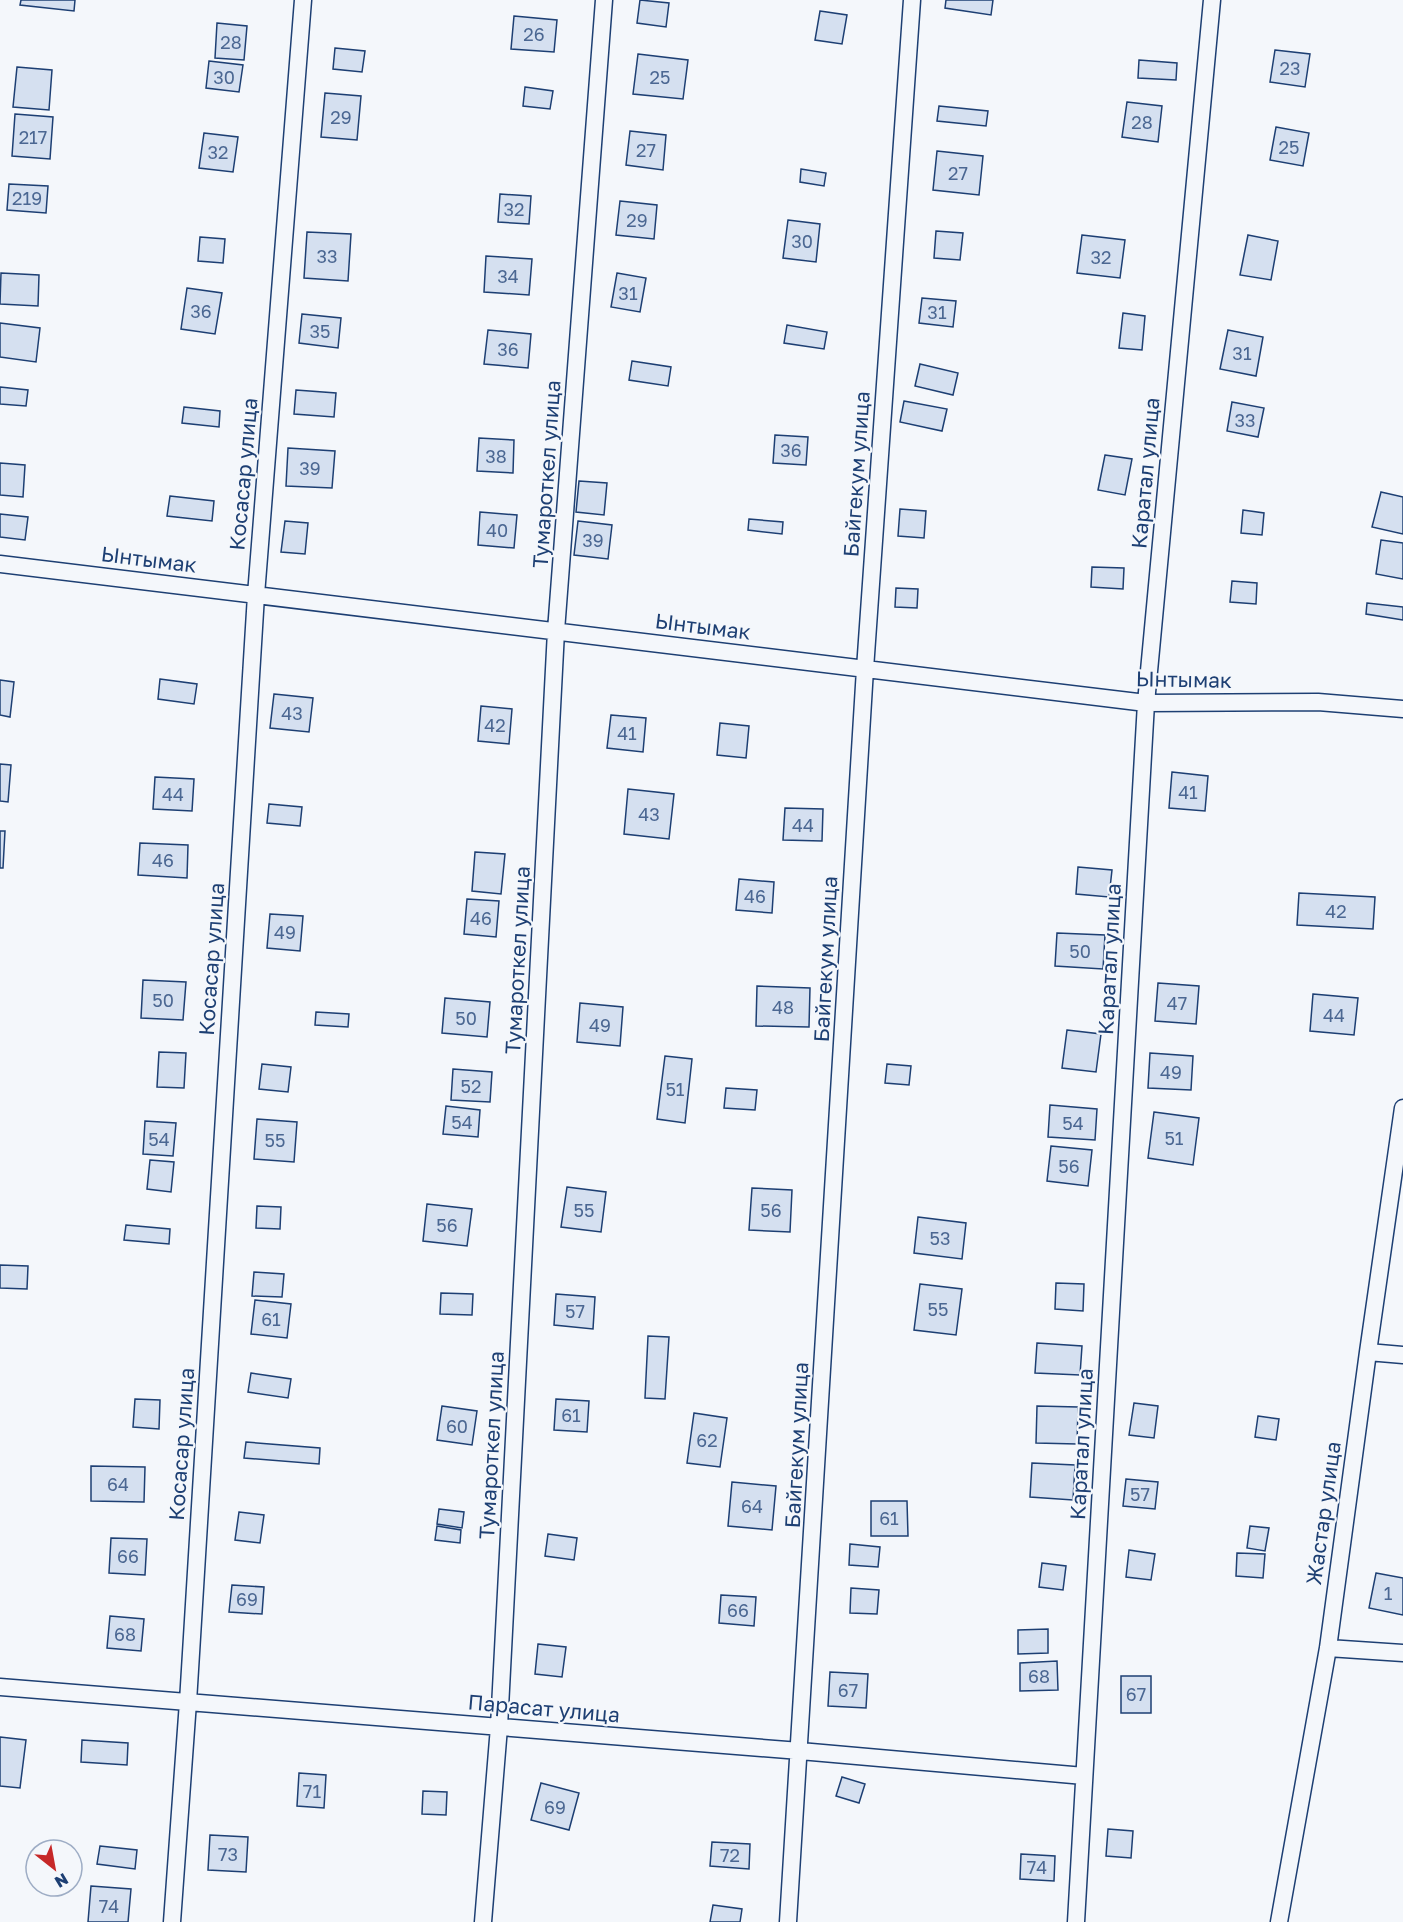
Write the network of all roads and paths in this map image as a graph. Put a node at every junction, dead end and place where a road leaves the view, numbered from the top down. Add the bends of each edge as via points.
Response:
1 (303, 0) edge
2 (604, 0) edge
3 (912, 0) edge
4 (1212, 0) edge
5 (0, 564) edge
6 (256, 595) junction
7 (556, 631) junction
8 (865, 669) junction
9 (1146, 703) junction
10 (1403, 709) edge
11 (1403, 1108) edge
12 (1368, 1352) junction
13 (1403, 1355) edge
14 (1328, 1648) junction
15 (1403, 1653) edge
16 (0, 1687) edge
17 (188, 1702) junction
18 (499, 1726) junction
19 (800, 1751) junction
20 (1084, 1776) junction
21 (172, 1922) edge
22 (483, 1922) edge
23 (788, 1922) edge
24 (1076, 1922) edge
25 (1279, 1922) edge

1 - 6 street, Косасар улица
2 - 7 street, Тумароткел улица
3 - 8 street, Байгекум улица
4 - 9 street, Каратал улица
5 - 6 street, Ынтымак
6 - 7 street, Ынтымак
6 - 17 street, Косасар улица
7 - 8 street, Ынтымак
7 - 18 street, Тумароткел улица
8 - 9 street, Ынтымак
8 - 19 street, Байгекум улица
9 - 10 street, Ынтымак via 1318,702
9 - 20 street, Каратал улица
11 - 12 street, Жастар улица
12 - 13 street
12 - 14 street, Жастар улица
14 - 15 street
14 - 25 street, Жастар улица
16 - 17 street, Парасат улица
17 - 18 street, Парасат улица
17 - 21 street, Косасар улица
18 - 19 street, Парасат улица
18 - 22 street, Тумароткел улица
19 - 20 street, Парасат улица
19 - 23 street, Байгекум улица
20 - 24 street, Каратал улица

